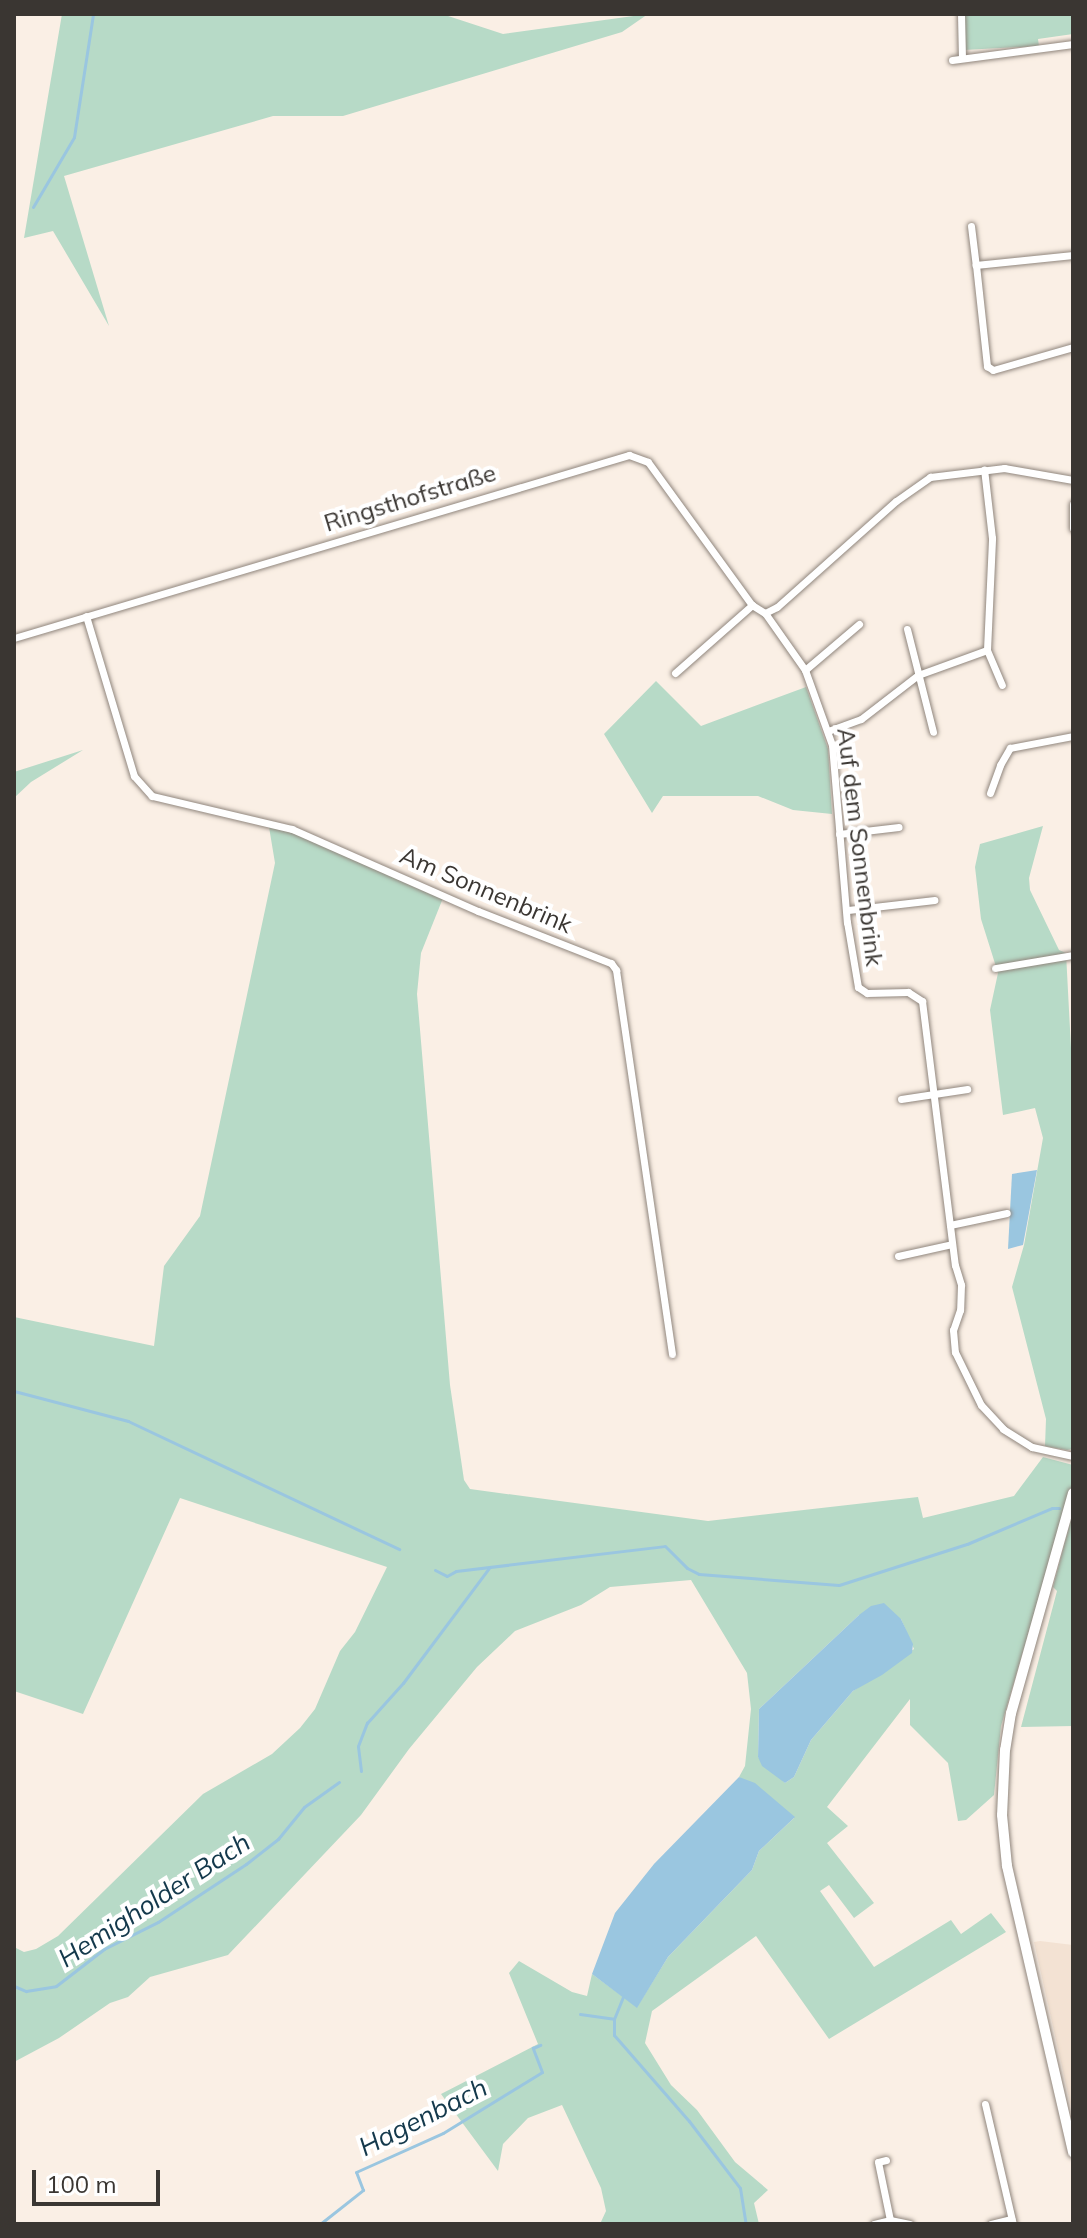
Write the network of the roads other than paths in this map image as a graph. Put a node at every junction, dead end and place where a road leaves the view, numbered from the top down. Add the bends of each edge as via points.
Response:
1 (961, 14) edge
2 (1073, 44) edge
3 (962, 57) junction
4 (952, 60) dead end
5 (971, 226) dead end
6 (1073, 255) edge
7 (976, 265) junction
8 (1073, 347) edge
9 (984, 469) junction
10 (1073, 480) edge
11 (1073, 504) edge
12 (1073, 528) edge
13 (752, 605) junction
14 (765, 613) junction
15 (86, 616) junction
16 (859, 624) dead end
17 (907, 629) dead end
18 (14, 638) edge
19 (987, 650) junction
20 (805, 670) junction
21 (675, 673) dead end
22 (918, 675) junction
23 (1002, 685) dead end
24 (828, 731) junction
25 (933, 732) dead end
26 (1073, 736) edge
27 (990, 793) dead end
28 (899, 827) dead end
29 (839, 834) junction
30 (934, 900) dead end
31 (848, 910) junction
32 (1073, 955) edge
33 (995, 968) dead end
34 (967, 1089) dead end
35 (934, 1094) junction
36 (901, 1099) dead end
37 (1007, 1213) dead end
38 (950, 1225) junction
39 (952, 1244) junction
40 (898, 1256) dead end
41 (672, 1354) dead end
42 (1073, 1456) edge
43 (1073, 1493) edge
44 (985, 2104) dead end
45 (1073, 2152) edge
46 (886, 2160) dead end
47 (890, 2220) junction
48 (1012, 2222) edge
49 (874, 2224) edge
50 (910, 2224) edge
51 (991, 2224) edge

1 - 3 street
2 - 3 street
3 - 4 street
5 - 7 street
6 - 7 street
7 - 8 street via 987,366 993,370
9 - 10 street
9 - 14 street via 920,481
9 - 19 street via 992,538
11 - 12 street
13 - 14 street, Ringsthofstraße
13 - 15 street, Ringsthofstraße via 648,462 629,455
13 - 21 street
14 - 20 street, Auf dem Sonnenbrink
15 - 18 street, Ringsthofstraße
15 - 41 street, Am Sonnenbrink via 134,776 152,796 292,829 611,963
16 - 20 street
17 - 22 street
19 - 22 street
19 - 23 street
20 - 24 street, Auf dem Sonnenbrink
22 - 24 street via 861,719
22 - 25 street
24 - 29 street, Auf dem Sonnenbrink
26 - 27 street via 1010,748
28 - 29 street
29 - 31 street, Auf dem Sonnenbrink
30 - 31 street
31 - 35 street, Auf dem Sonnenbrink via 858,987 867,993 908,992 922,1001
32 - 33 street
34 - 35 street
35 - 36 street
35 - 38 street, Auf dem Sonnenbrink
37 - 38 street
38 - 39 street, Auf dem Sonnenbrink
39 - 40 street
39 - 42 street, Auf dem Sonnenbrink via 961,1285 954,1344 976,1397 1019,1441
43 - 45 main road via 1011,1713 1002,1815 1007,1866
44 - 48 street
46 - 47 street via 878,2162
47 - 49 street
47 - 50 street
48 - 51 street

